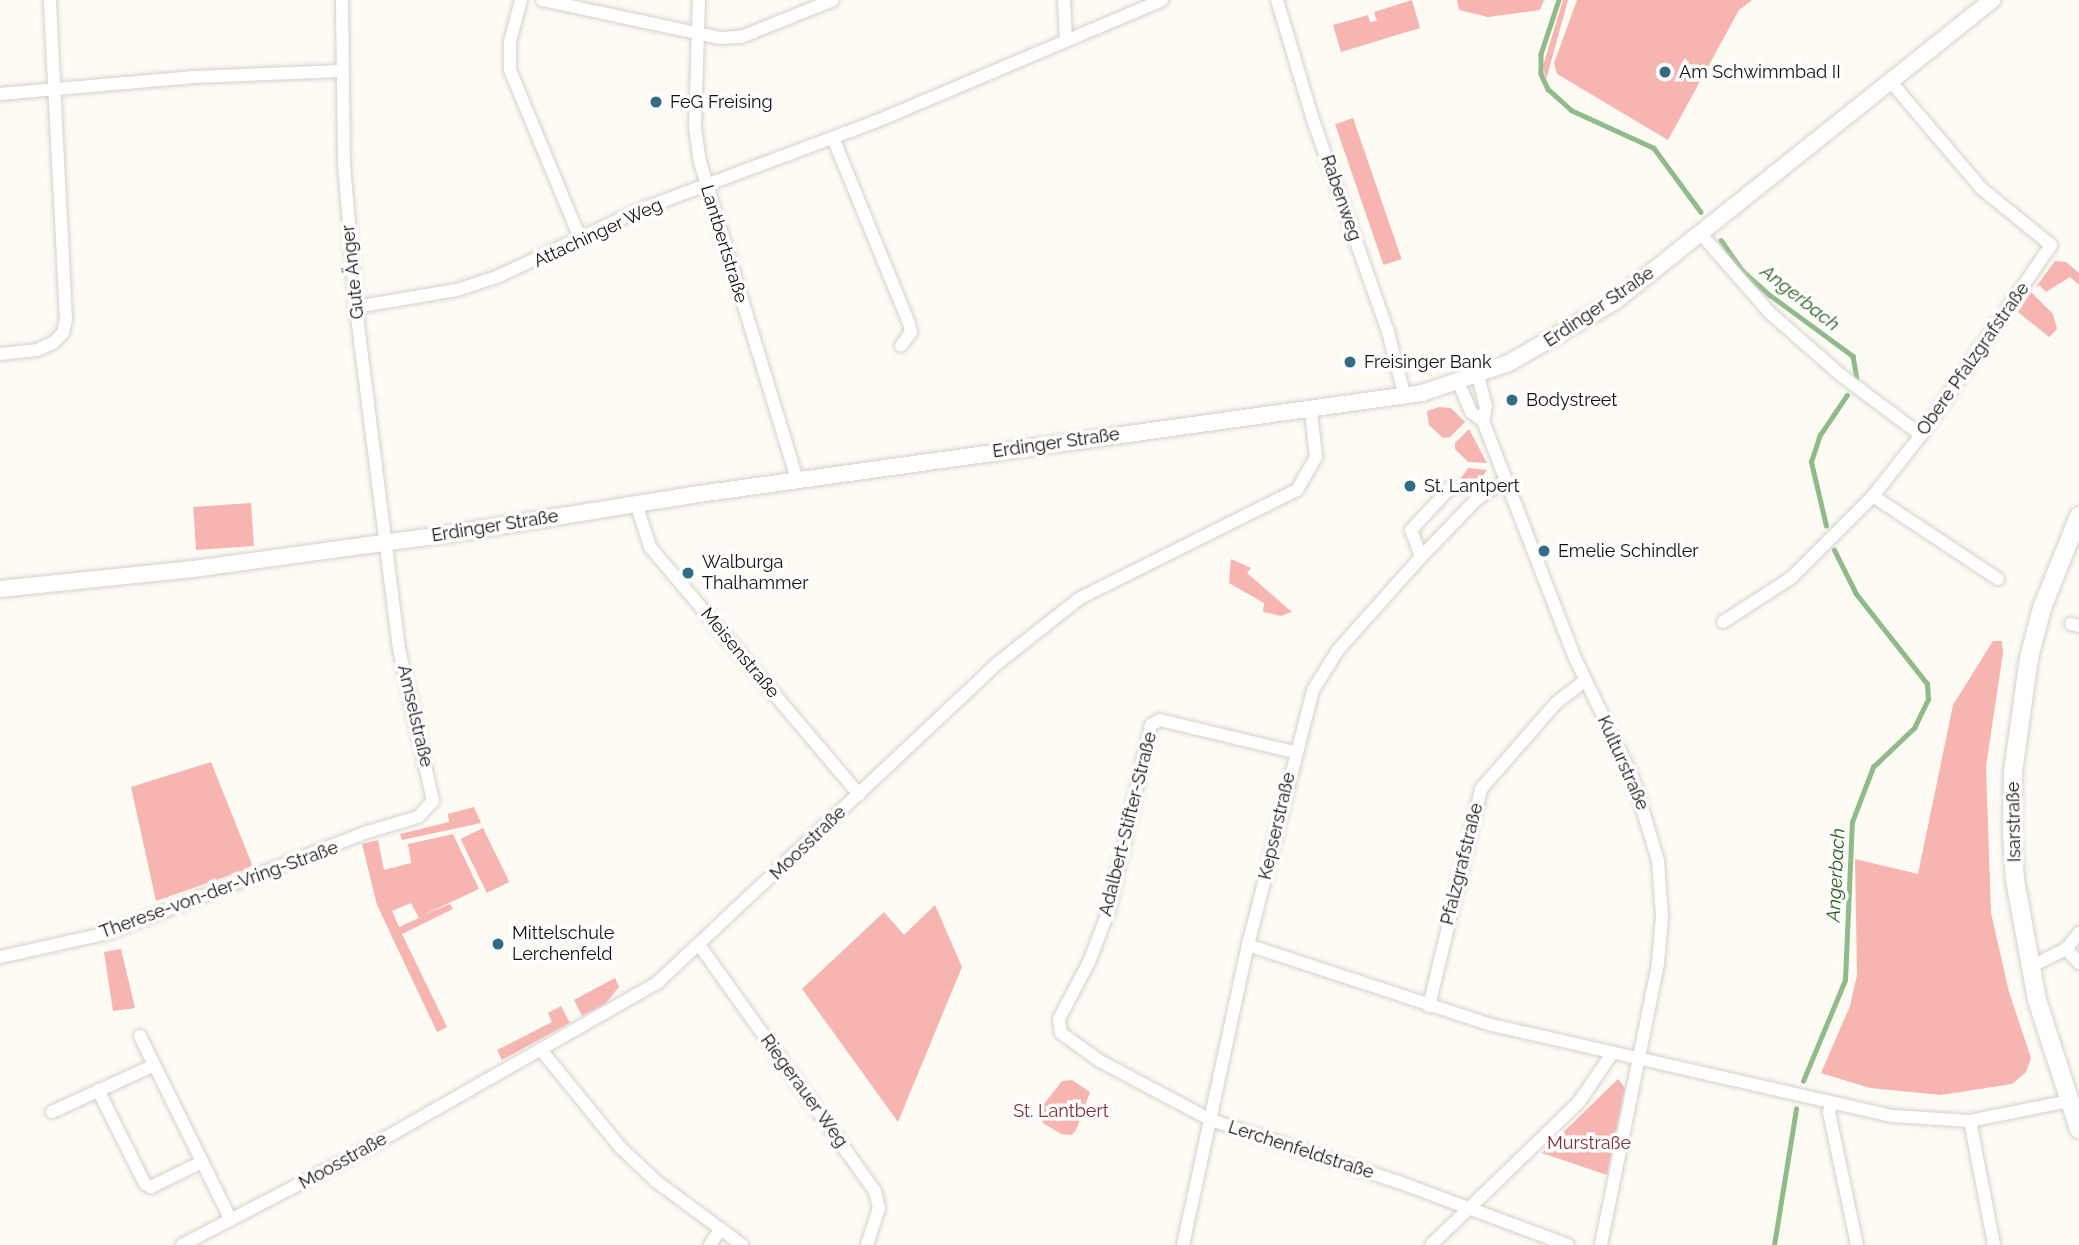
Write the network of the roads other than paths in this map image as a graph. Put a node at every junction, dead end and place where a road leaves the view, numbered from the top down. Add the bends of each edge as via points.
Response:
1 (50, 0) edge
2 (342, 0) edge
3 (521, 0) edge
4 (542, 0) edge
5 (699, 0) edge
6 (832, 0) edge
7 (1064, 0) edge
8 (1162, 0) edge
9 (1277, 0) edge
10 (1989, 1) edge
11 (697, 36) junction
12 (1066, 38) junction
13 (341, 71) junction
14 (1891, 82) junction
15 (52, 89) junction
16 (0, 94) edge
17 (833, 138) junction
18 (706, 186) junction
19 (1701, 234) junction
20 (580, 238) junction
21 (356, 307) junction
22 (901, 346) dead end
23 (0, 354) edge
24 (1479, 374) junction
25 (1458, 381) junction
26 (1405, 397) junction
27 (1311, 411) junction
28 (1483, 421) junction
29 (1922, 435) junction
30 (797, 480) junction
31 (1506, 480) junction
32 (1451, 487) dead end
33 (1873, 496) junction
34 (636, 503) junction
35 (2079, 516) edge
36 (385, 543) junction
37 (1421, 557) junction
38 (1998, 579) dead end
39 (0, 589) edge
40 (1723, 622) dead end
41 (1585, 680) junction
42 (1294, 752) junction
43 (859, 794) junction
44 (355, 838) joint
45 (2079, 933) edge
46 (1248, 944) junction
47 (700, 946) junction
48 (2066, 949) junction
49 (0, 957) edge
50 (2079, 963) edge
51 (2030, 967) junction
52 (1429, 1006) junction
53 (1059, 1019) joint
54 (140, 1036) dead end
55 (542, 1051) junction
56 (1611, 1055) junction
57 (1640, 1057) junction
58 (154, 1065) junction
59 (98, 1090) junction
60 (2068, 1101) junction
61 (1832, 1104) junction
62 (52, 1112) dead end
63 (1211, 1120) junction
64 (1970, 1121) junction
65 (2079, 1129) edge
66 (202, 1162) junction
67 (1470, 1208) junction
68 (231, 1220) junction
69 (719, 1231) junction
70 (182, 1245) edge
71 (710, 1245) edge
72 (742, 1245) edge
73 (867, 1245) edge
74 (1183, 1245) edge
75 (1431, 1245) edge
76 (1568, 1245) edge
77 (1601, 1245) edge
78 (1857, 1245) edge
79 (1994, 1245) edge

1 - 15 street
2 - 13 street, Gute Änger
3 - 20 street via 510,43 510,70
4 - 11 street
5 - 11 street, Lantbertstraße
6 - 11 street via 741,37
7 - 12 street
8 - 12 street, Attachinger Weg
9 - 26 street, Rabenweg
10 - 14 street, Erdinger Straße
11 - 18 street, Lantbertstraße via 695,127
12 - 17 street, Attachinger Weg
13 - 15 street
13 - 21 street, Gute Änger
14 - 19 street, Erdinger Straße
14 - 29 street, Obere Pfalzgrafstraße via 1982,189 2051,245
15 - 16 street
15 - 23 street via 65,324 53,343 37,350
17 - 18 street, Attachinger Weg
17 - 22 street via 909,323 911,332
18 - 20 street, Attachinger Weg
18 - 30 street, Lantbertstraße
19 - 24 street, Erdinger Straße via 1591,317
19 - 29 street via 1770,313 1842,376
20 - 21 street, Attachinger Weg via 526,266 471,286
21 - 36 street, Gute Änger
24 - 25 street, Erdinger Straße
24 - 28 street, Kulturstraße via 1486,406
25 - 26 street, Erdinger Straße
25 - 28 street, Kulturstraße via 1471,412
26 - 27 street, Erdinger Straße
27 - 30 street, Erdinger Straße
27 - 43 street, Moosstraße via 1316,457 1297,490 1091,590 999,662
28 - 31 street, Kulturstraße
29 - 33 street, Obere Pfalzgrafstraße
30 - 34 street, Erdinger Straße
31 - 37 street, Kepserstraße via 1477,499
31 - 41 street, Kulturstraße
32 - 37 street via 1410,530
33 - 38 street
33 - 40 street, Obere Pfalzgrafstraße via 1791,578
34 - 36 street, Erdinger Straße
34 - 43 street, Meisenstraße via 650,547
35 - 51 main road, Isarstraße via 2042,608 2018,718 2012,834
36 - 39 street, Erdinger Straße
36 - 44 street, Amselstraße via 399,649 433,801 418,817
37 - 42 street, Kepserstraße via 1325,668 1308,702
41 - 52 street, Pfalzgrafstraße via 1556,703 1481,789
41 - 57 street, Kulturstraße via 1640,794 1658,861 1659,952
42 - 46 street, Kepserstraße
42 - 53 street, Adalbert-Stifter-Straße via 1160,720 1151,725 1109,910 1089,962
43 - 47 street, Moosstraße
44 - 49 street, Therese-von-der-Vring-Straße via 108,933
45 - 48 street
46 - 52 street
46 - 63 street, Kepserstraße
47 - 55 street, Moosstraße via 639,995
47 - 73 street, Riegerauer Weg via 875,1191 879,1208
48 - 50 street
48 - 51 street
51 - 60 main road, Isarstraße via 2049,1047
52 - 56 street
53 - 63 street, Lerchenfeldstraße via 1061,1033 1100,1061
54 - 58 street
55 - 68 street, Moosstraße
55 - 69 street via 620,1147
56 - 57 street
56 - 67 street via 1579,1102
57 - 61 street
57 - 77 street, Kulturstraße
58 - 59 street
58 - 66 street
59 - 62 street
59 - 66 street via 145,1184 151,1187
60 - 64 street
60 - 65 main road, Isarstraße
61 - 64 street via 1939,1122
61 - 78 street via 1829,1112
63 - 67 street, Lerchenfeldstraße
63 - 74 street, Kepserstraße
64 - 79 street
66 - 68 street
67 - 75 street
67 - 76 street, Lerchenfeldstraße
68 - 70 street, Moosstraße
69 - 71 street
69 - 72 street

